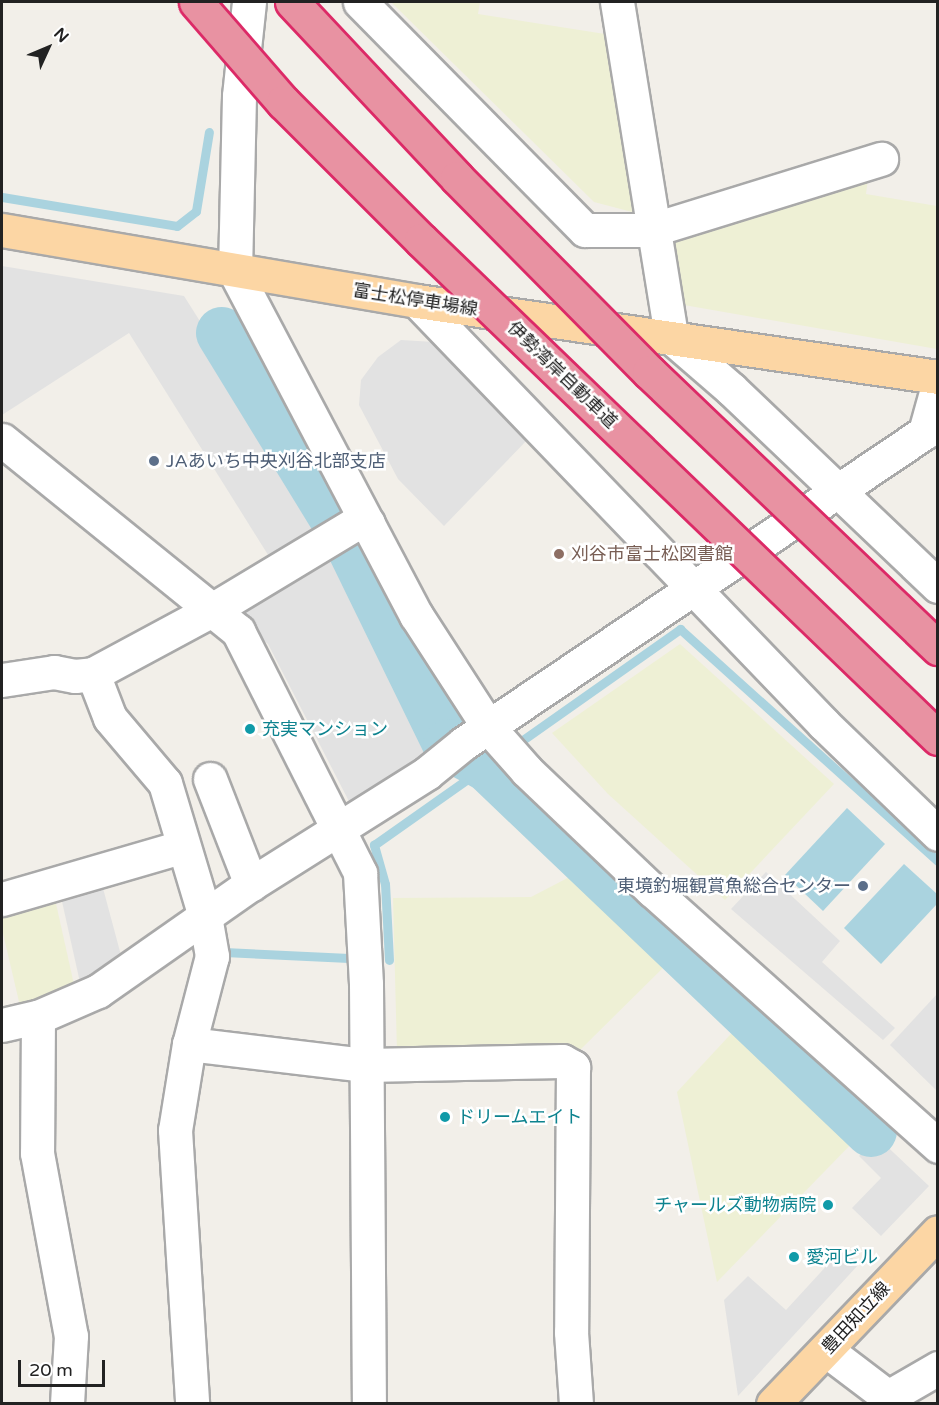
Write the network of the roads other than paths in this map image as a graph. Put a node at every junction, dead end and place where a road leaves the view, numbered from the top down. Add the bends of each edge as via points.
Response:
1 (196, 2) edge
2 (249, 2) edge
3 (292, 2) edge
4 (360, 2) edge
5 (616, 2) edge
6 (881, 159) dead end
7 (2, 230) edge
8 (651, 230) junction
9 (235, 272) junction
10 (417, 301) junction
11 (671, 337) junction
12 (938, 377) edge
13 (938, 384) edge
14 (2, 440) edge
15 (837, 488) junction
16 (360, 524) junction
17 (695, 586) junction
18 (938, 586) edge
19 (212, 610) junction
20 (938, 648) edge
21 (93, 674) junction
22 (2, 680) edge
23 (477, 735) junction
24 (938, 738) edge
25 (210, 779) dead end
26 (339, 828) junction
27 (938, 834) edge
28 (181, 847) junction
29 (251, 884) junction
30 (2, 899) edge
31 (205, 916) junction
32 (38, 1017) junction
33 (2, 1025) edge
34 (189, 1044) junction
35 (366, 1065) junction
36 (938, 1146) edge
37 (938, 1232) edge
38 (826, 1350) junction
39 (938, 1368) edge
40 (67, 1404) edge
41 (192, 1404) edge
42 (369, 1404) edge
43 (576, 1404) edge
44 (773, 1404) edge

1 - 24 highway, 伊勢湾岸自動車道, bridge via 283,102 421,240
2 - 9 street via 239,96 240,199
3 - 20 highway, bridge via 457,178 641,363
4 - 8 street via 585,230
5 - 8 street
6 - 8 street
7 - 9 main road, 富士松停車場線
8 - 11 street
9 - 10 main road, 富士松停車場線
9 - 16 street
10 - 11 main road, 富士松停車場線
10 - 17 street
11 - 12 main road, 富士松停車場線
11 - 15 street
13 - 15 street via 925,432
14 - 19 street
15 - 17 street
15 - 18 street
16 - 19 street
16 - 23 street via 416,615
17 - 23 street
17 - 27 street via 824,724
19 - 21 street
19 - 26 street via 238,631
21 - 22 street via 54,672
21 - 28 street via 110,718 165,783
23 - 26 street via 427,773
23 - 36 street via 527,771 652,890
25 - 29 street
26 - 29 street
26 - 35 street via 360,873
28 - 30 street
28 - 31 street
29 - 31 street
31 - 32 street via 98,991
31 - 34 street via 212,956
32 - 33 street
32 - 40 street via 37,1153 71,1336
34 - 35 street
34 - 41 street via 175,1130
35 - 42 street
35 - 43 street via 562,1061 573,1067 571,1332
37 - 38 main road, 豊田知立線
38 - 39 street via 888,1397
38 - 44 main road, 豊田知立線

